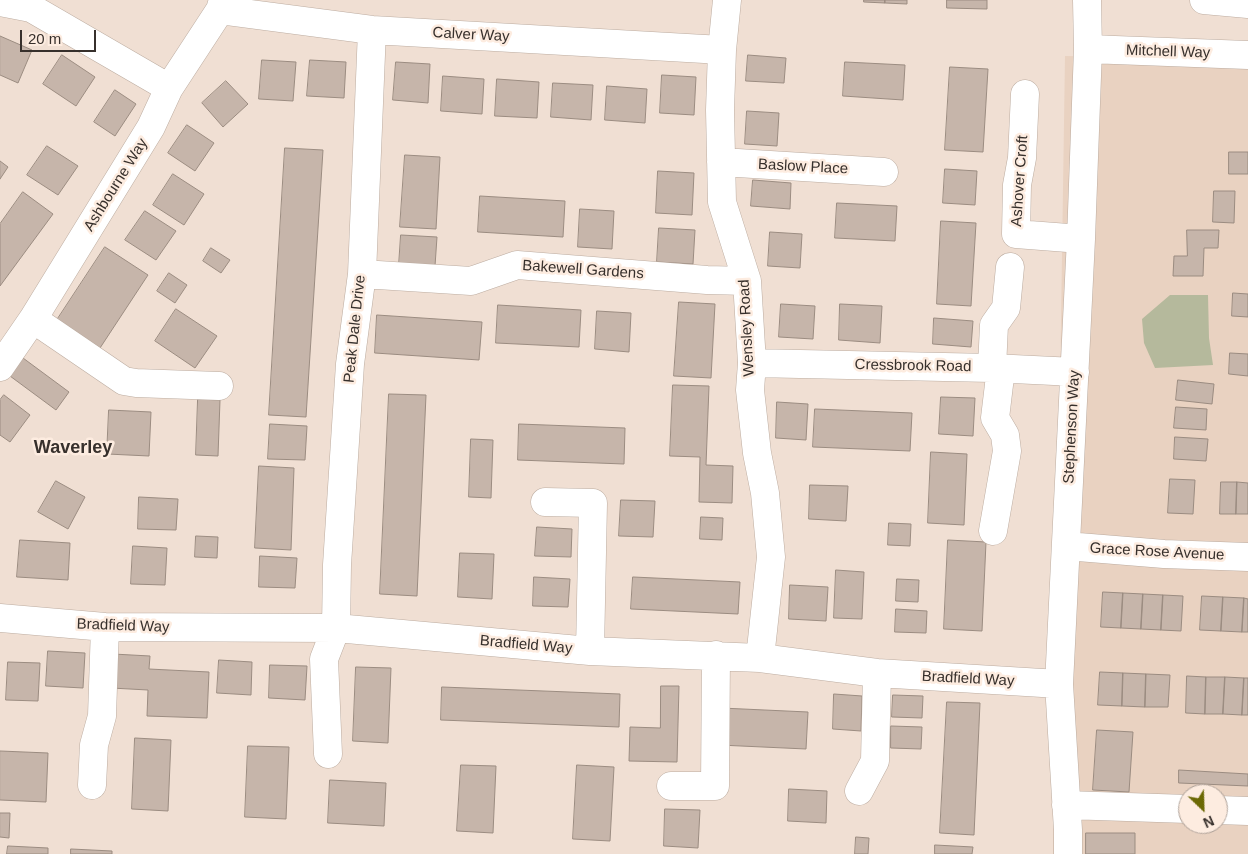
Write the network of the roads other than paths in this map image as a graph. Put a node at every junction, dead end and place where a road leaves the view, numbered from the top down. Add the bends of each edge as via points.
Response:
1 (727, 0) edge
2 (1087, 0) edge
3 (1204, 0) edge
4 (0, 2) edge
5 (1248, 4) edge
6 (222, 5) edge
7 (372, 30) junction
8 (722, 50) junction
9 (1088, 50) junction
10 (1248, 55) edge
11 (169, 88) junction
12 (1025, 94) dead end
13 (721, 162) junction
14 (884, 172) dead end
15 (1081, 239) junction
16 (1010, 267) dead end
17 (362, 274) junction
18 (747, 281) junction
19 (33, 319) junction
20 (752, 363) junction
21 (0, 367) edge
22 (996, 368) junction
23 (1075, 372) junction
24 (219, 386) dead end
25 (544, 502) dead end
26 (993, 531) dead end
27 (1066, 546) junction
28 (1248, 557) edge
29 (0, 618) edge
30 (105, 627) junction
31 (336, 628) junction
32 (590, 650) junction
33 (716, 655) junction
34 (760, 658) junction
35 (878, 674) junction
36 (1059, 684) junction
37 (328, 754) dead end
38 (92, 785) dead end
39 (671, 786) dead end
40 (859, 791) dead end
41 (1066, 805) junction
42 (1178, 809) edge
43 (1228, 811) edge
44 (1248, 812) edge
45 (1068, 854) edge

1 - 8 street, Wensley Road
2 - 9 street, Stephenson Way
3 - 5 street
4 - 11 street via 31,8
6 - 7 street, Calver Way
6 - 11 street, Ashbourne Way
7 - 8 street, Calver Way
7 - 17 street, Peak Dale Drive
8 - 13 street, Wensley Road
9 - 10 street, Mitchell Way
9 - 15 street, Stephenson Way
11 - 19 street, Ashbourne Way via 151,127
12 - 15 street, Ashover Croft via 1016,234
13 - 14 street, Baslow Place
13 - 18 street, Wensley Road via 722,202
15 - 23 street, Stephenson Way
16 - 22 street via 1006,308 994,325
17 - 18 street, Bakewell Gardens via 471,281 518,265
17 - 31 street, Peak Dale Drive via 350,364
18 - 20 street, Wensley Road
19 - 21 street, Ashbourne Way
19 - 24 street via 124,381
20 - 22 street, Cressbrook Road
20 - 34 street, Wensley Road via 750,390 771,557
22 - 23 street, Cressbrook Road
22 - 26 street via 995,418 1005,435 1007,451
23 - 27 street, Stephenson Way
25 - 32 street via 594,504
27 - 28 street, Grace Rose Avenue
27 - 36 street, Stephenson Way
29 - 30 street, Bradfield Way
30 - 31 street, Bradfield Way
30 - 38 street via 102,716 94,745
31 - 32 street, Bradfield Way
31 - 37 street via 324,659
32 - 33 street, Bradfield Way
33 - 34 street, Bradfield Way
33 - 39 street via 715,786
34 - 35 street, Bradfield Way
35 - 36 street, Bradfield Way
35 - 40 street via 876,762
36 - 41 street, Stephenson Way
41 - 42 street
41 - 45 street, Stephenson Way
43 - 44 street

